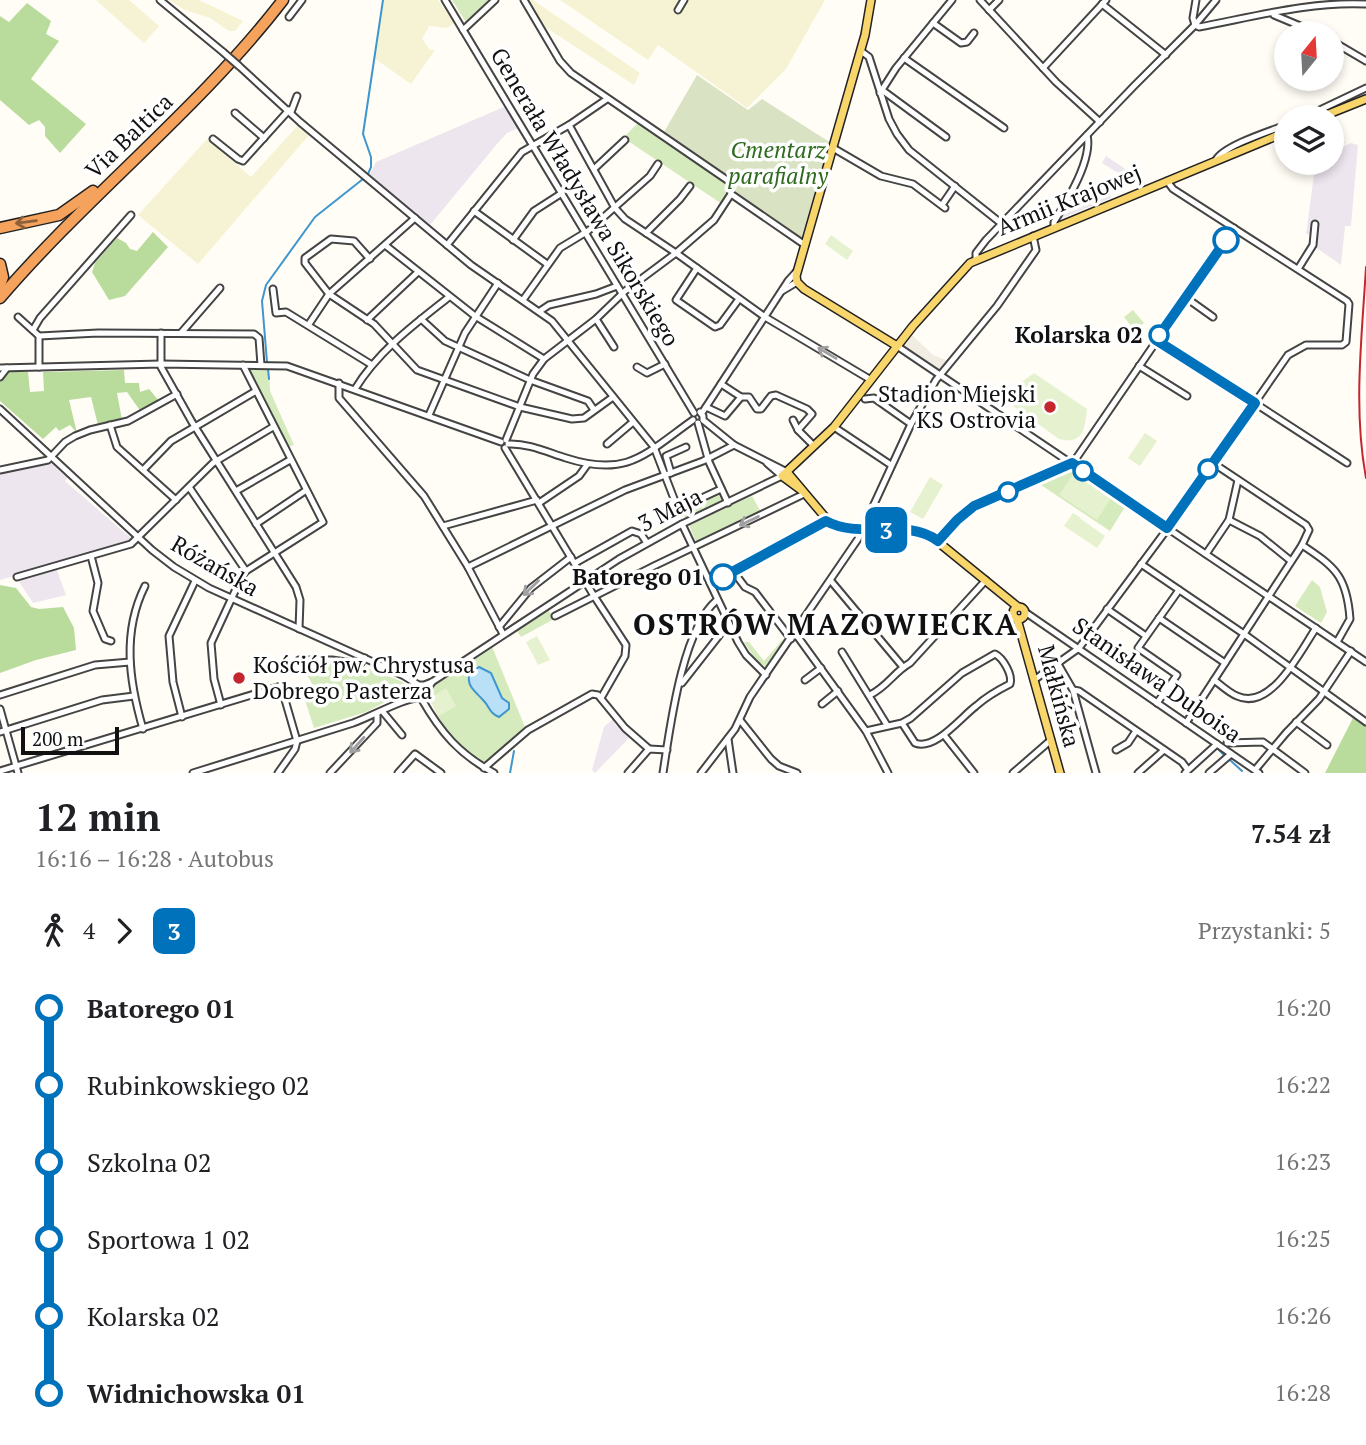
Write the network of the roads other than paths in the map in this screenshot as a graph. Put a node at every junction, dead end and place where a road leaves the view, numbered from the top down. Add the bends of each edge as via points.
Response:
1 (160, 0) edge
2 (277, 0) edge
3 (284, 0) edge
4 (302, 0) edge
5 (445, 0) edge
6 (495, 0) edge
7 (524, 0) edge
8 (684, 0) edge
9 (871, 0) edge
10 (952, 0) edge
11 (980, 0) edge
12 (999, 0) edge
13 (1196, 0) edge
14 (1216, 0) edge
15 (1104, 2) edge
16 (1366, 4) edge
17 (678, 10) dead end
18 (989, 10) junction
19 (1271, 14) junction
20 (289, 17) dead end
21 (1288, 21) edge
22 (933, 23) junction
23 (1195, 25) junction
24 (463, 30) junction
25 (974, 33) dead end
26 (1344, 48) edge
27 (861, 51) junction
28 (1166, 55) junction
29 (904, 58) junction
30 (1366, 61) edge
31 (1044, 68) junction
32 (1366, 88) edge
33 (881, 91) junction
34 (297, 96) dead end
35 (607, 99) junction
36 (1366, 99) edge
37 (1330, 105) edge
38 (1344, 108) edge
39 (290, 111) junction
40 (235, 113) dead end
41 (1100, 122) junction
42 (569, 125) junction
43 (1004, 128) dead end
44 (1274, 130) edge
45 (1087, 135) junction
46 (946, 137) dead end
47 (1274, 137) edge
48 (264, 138) junction
49 (213, 139) dead end
50 (625, 140) dead end
51 (533, 146) junction
52 (833, 148) junction
53 (1216, 160) junction
54 (658, 164) dead end
55 (594, 169) junction
56 (1167, 181) junction
57 (690, 186) dead end
58 (955, 186) junction
59 (93, 191) junction
60 (562, 193) junction
61 (731, 194) junction
62 (615, 208) junction
63 (474, 211) junction
64 (131, 215) dead end
65 (415, 218) junction
66 (1002, 224) junction
67 (1315, 224) dead end
68 (1054, 227) junction
69 (0, 228) edge
70 (1234, 228) junction
71 (585, 233) junction
72 (646, 233) junction
73 (1033, 236) junction
74 (513, 240) junction
75 (385, 245) junction
76 (447, 245) junction
77 (806, 245) junction
78 (676, 253) junction
79 (370, 259) junction
80 (976, 260) junction
81 (0, 264) edge
82 (547, 264) junction
83 (697, 268) junction
84 (1298, 269) junction
85 (797, 271) junction
86 (418, 272) junction
87 (788, 281) junction
88 (797, 282) junction
89 (498, 283) junction
90 (0, 285) edge
91 (617, 286) junction
92 (220, 288) dead end
93 (273, 289) dead end
94 (0, 290) edge
95 (782, 291) junction
96 (329, 294) junction
97 (622, 294) junction
98 (670, 295) dead end
99 (449, 297) junction
100 (1185, 297) junction
101 (0, 298) edge
102 (739, 299) junction
103 (523, 300) junction
104 (676, 300) junction
105 (540, 311) junction
106 (475, 316) junction
107 (18, 317) dead end
108 (765, 317) junction
109 (1213, 317) dead end
110 (421, 319) junction
111 (596, 319) junction
112 (367, 320) junction
113 (309, 324) junction
114 (33, 330) junction
115 (161, 333) junction
116 (181, 333) junction
117 (39, 336) junction
118 (567, 340) junction
119 (1156, 340) junction
120 (392, 343) junction
121 (897, 346) junction
122 (458, 347) junction
123 (614, 347) dead end
124 (544, 359) junction
125 (161, 364) junction
126 (665, 364) junction
127 (243, 365) junction
128 (261, 365) junction
129 (372, 365) junction
130 (1139, 366) junction
131 (39, 367) junction
132 (637, 367) dead end
133 (4, 368) edge
134 (939, 374) junction
135 (0, 377) edge
136 (530, 380) junction
137 (871, 380) junction
138 (443, 381) junction
139 (339, 383) junction
140 (721, 384) junction
141 (355, 389) junction
142 (256, 391) junction
143 (177, 394) junction
144 (1187, 396) dead end
145 (613, 397) junction
146 (741, 397) junction
147 (865, 399) dead end
148 (1255, 403) junction
149 (520, 407) junction
150 (706, 407) junction
151 (0, 409) edge
152 (594, 410) junction
153 (429, 415) junction
154 (698, 418) junction
155 (793, 420) dead end
156 (633, 422) junction
157 (911, 424) junction
158 (110, 425) junction
159 (194, 426) junction
160 (273, 427) junction
161 (834, 427) junction
162 (797, 430) junction
163 (505, 443) junction
164 (607, 444) dead end
165 (734, 445) junction
166 (814, 446) junction
167 (654, 447) junction
168 (687, 447) dead end
169 (52, 457) junction
170 (707, 458) junction
171 (216, 460) junction
172 (290, 460) junction
173 (767, 463) junction
174 (1072, 463) junction
175 (1213, 463) junction
176 (1347, 463) dead end
177 (587, 465) junction
178 (891, 465) junction
179 (773, 468) junction
180 (0, 470) edge
181 (143, 470) junction
182 (669, 474) junction
183 (784, 474) junction
184 (1238, 480) junction
185 (772, 482) junction
186 (189, 487) junction
187 (721, 489) junction
188 (236, 491) junction
189 (305, 491) junction
190 (803, 492) junction
191 (176, 500) junction
192 (538, 501) junction
193 (728, 503) junction
194 (1229, 520) junction
195 (826, 521) junction
196 (256, 524) junction
197 (682, 524) junction
198 (552, 525) junction
199 (443, 526) junction
200 (639, 527) dead end
201 (1167, 528) junction
202 (862, 529) junction
203 (632, 531) junction
204 (139, 538) junction
205 (938, 541) junction
206 (647, 543) junction
207 (1302, 545) junction
208 (693, 548) junction
209 (275, 552) junction
210 (1206, 554) junction
211 (91, 555) junction
212 (571, 557) junction
213 (1291, 561) junction
214 (575, 563) junction
215 (1141, 564) junction
216 (468, 567) junction
217 (246, 571) junction
218 (733, 571) junction
219 (17, 576) dead end
220 (585, 580) junction
221 (986, 580) junction
222 (195, 581) junction
223 (831, 581) junction
224 (710, 583) junction
225 (145, 586) dead end
226 (1179, 590) junction
227 (594, 596) junction
228 (1268, 596) junction
229 (232, 599) junction
230 (718, 600) junction
231 (1107, 609) junction
232 (1020, 613) junction
233 (555, 616) dead end
234 (1159, 618) junction
235 (729, 623) junction
236 (499, 627) junction
237 (1316, 628) junction
238 (299, 629) junction
239 (795, 633) junction
240 (503, 634) junction
241 (1244, 634) junction
242 (1146, 636) junction
243 (791, 639) junction
244 (111, 641) dead end
245 (1337, 642) junction
246 (1079, 648) junction
247 (1351, 651) junction
248 (842, 652) dead end
249 (365, 659) junction
250 (299, 660) dead end
251 (130, 662) junction
252 (1366, 662) edge
253 (1225, 663) junction
254 (1058, 664) junction
255 (821, 667) junction
256 (903, 667) junction
257 (1290, 668) junction
258 (766, 675) junction
259 (805, 680) dead end
260 (1034, 680) junction
261 (1214, 680) junction
262 (680, 686) junction
263 (418, 690) junction
264 (1073, 690) junction
265 (838, 691) junction
266 (1324, 692) junction
267 (0, 695) edge
268 (870, 695) junction
269 (134, 696) junction
270 (601, 698) junction
271 (1157, 703) junction
272 (822, 704) dead end
273 (221, 705) junction
274 (0, 709) edge
275 (380, 713) junction
276 (182, 717) junction
277 (740, 720) junction
278 (1296, 722) junction
279 (1366, 722) edge
280 (902, 723) junction
281 (1186, 723) junction
282 (887, 725) junction
283 (144, 729) junction
284 (3, 731) edge
285 (866, 731) junction
286 (1136, 731) junction
287 (944, 734) junction
288 (402, 735) dead end
289 (728, 739) junction
290 (1051, 740) junction
291 (297, 741) junction
292 (1227, 743) dead end
293 (1217, 744) junction
294 (1327, 745) dead end
295 (1272, 748) junction
296 (649, 750) junction
297 (667, 750) junction
298 (1116, 750) dead end
299 (1164, 750) junction
300 (1231, 754) junction
301 (484, 768) junction
302 (17, 770) edge
303 (1255, 770) edge
304 (0, 771) edge
305 (1187, 772) edge
306 (193, 773) edge
307 (278, 773) edge
308 (330, 773) edge
309 (398, 773) edge
310 (441, 773) edge
311 (494, 773) edge
312 (628, 773) edge
313 (663, 773) edge
314 (701, 773) edge
315 (733, 773) edge
316 (797, 773) edge
317 (888, 773) edge
318 (974, 773) edge
319 (1013, 773) edge
320 (1060, 773) edge
321 (1096, 773) edge
322 (1138, 773) edge
323 (1209, 773) edge
324 (1246, 773) edge
325 (1305, 773) edge

1 - 39 street, bridge
2 - 59 highway, Via Baltica via 206,81
3 - 101 highway, Via Baltica via 226,67
4 - 20 street
5 - 24 street, Generała Władysława Sikorskiego
6 - 24 street
7 - 35 street via 564,66
8 - 17 street
9 - 27 main road
10 - 22 street
11 - 18 street
12 - 18 street
13 - 23 street
14 - 23 street
15 - 28 street
15 - 31 street
16 - 19 street
18 - 31 street
19 - 21 street
19 - 23 street
22 - 25 street via 961,43
22 - 29 street
23 - 28 street
24 - 51 street, Generała Władysława Sikorskiego
26 - 30 street
27 - 33 street via 869,57
27 - 52 main road
28 - 41 street
29 - 33 street
29 - 43 street
31 - 41 street
32 - 37 street
33 - 46 street
33 - 58 street via 897,134 909,150
34 - 39 street
35 - 42 street
35 - 61 street via 730,182
36 - 38 main road
39 - 48 street
39 - 65 street
40 - 48 street
41 - 45 street
42 - 51 street
42 - 55 street
44 - 53 street via 1229,149
45 - 66 street
45 - 68 street via 1084,164
47 - 53 main road, Armii Krajowej
48 - 49 street via 243,161
50 - 55 street
51 - 60 street, Generała Władysława Sikorskiego
51 - 63 street via 522,152
52 - 58 street via 881,177 908,182 944,206
52 - 77 main road
53 - 56 main road, Armii Krajowej
54 - 62 street
55 - 62 street
56 - 68 main road, Armii Krajowej
56 - 70 street
57 - 72 street
58 - 66 street
59 -> 69 highway via 59,215
59 - 94 highway, Via Baltica
60 - 71 street, Generała Władysława Sikorskiego
60 - 74 street via 534,211
61 - 77 street
61 - 78 street via 714,220
62 - 71 street
62 - 72 street
63 - 74 street
63 - 76 street
64 - 114 street
65 - 75 street
65 - 76 street
66 - 80 street via 978,250
67 - 84 street via 1313,245
68 - 73 main road, Armii Krajowej
70 - 84 street
70 - 100 street
71 - 82 street via 560,247
71 - 91 street, Generała Władysława Sikorskiego
72 - 78 street
73 - 80 main road, Armii Krajowej
73 - 134 street via 1036,250 997,306
74 - 82 street
75 - 79 street
75 - 86 street
76 - 89 street
77 - 85 main road
78 - 83 street
78 - 97 street
79 - 96 street
79 - 96 street via 354,241 331,239 305,258
80 - 121 main road, Armii Krajowej via 954,278
81 - 90 highway
82 - 103 street
83 - 102 street
83 - 104 street
84 - 148 street via 1348,302 1345,344 1313,344 1294,350
85 - 87 street
85 - 88 main road
86 - 99 street
86 - 112 street
87 - 88 street
87 - 95 street
88 - 95 street
88 - 121 main road
89 - 103 street
89 - 106 street
91 - 97 street, Generała Władysława Sikorskiego
91 - 105 street
92 - 116 street
93 - 113 street via 276,313 286,312
95 - 108 street
96 - 112 street
96 - 113 street
97 - 111 street
97 - 126 street, Generała Władysława Sikorskiego
98 - 104 street
99 - 106 street
99 - 110 street
100 - 109 street
100 - 119 street
102 - 104 street via 715,327
102 - 108 street
103 - 105 street
105 - 118 street
106 - 122 street
106 - 124 street
107 - 114 street
137 -> 108 street
108 - 140 street
110 - 120 street
110 - 122 street
111 - 118 street
111 - 123 street
112 - 120 street
113 - 129 street
114 - 117 street
115 - 116 street
115 - 117 street
115 - 125 street
116 - 128 street via 257,334
117 - 131 street
118 - 124 street
118 - 145 street
119 - 130 street
119 - 148 street
120 - 129 street
120 - 138 street via 418,370
121 - 134 street
121 - 137 main road, 3 Maja
122 - 136 street
122 - 138 street
124 - 136 street
125 - 127 street
125 - 131 street
125 - 143 street
126 - 132 street via 648,373
126 - 154 street, Generała Władysława Sikorskiego
127 - 128 street
127 - 142 street
128 - 139 street via 291,367
129 - 141 street
130 - 144 street
130 - 174 street
131 - 133 street
133 - 135 street
134 - 157 street
134 - 174 street
136 - 149 street
136 - 152 street via 588,401
137 - 161 main road, 3 Maja
138 - 149 street
138 - 153 street
139 - 141 street
139 - 199 street via 339,398 418,488
140 - 146 street
140 - 150 street
141 - 153 street
142 - 159 street
142 - 160 street
143 - 158 street via 128,421
143 - 159 street
145 - 152 street
145 - 156 street
146 - 150 street via 725,416
146 - 162 street via 749,397 757,409 776,395 807,409 812,414
147 - 157 street via 874,398
148 - 175 street
148 - 176 street
149 - 152 street via 578,419
149 - 163 street
150 - 154 street
151 - 169 street, Różańska
153 - 163 street
154 - 165 street
154 - 167 street
154 - 170 street, Generała Władysława Sikorskiego
155 - 162 street
156 - 164 street
156 - 167 street
157 - 178 street
158 - 169 street via 75,436
158 - 181 street via 117,447
159 - 171 street
159 - 181 street via 171,441
160 - 171 street
160 - 172 street
161 - 166 main road, 3 Maja
161 - 178 street
162 - 166 street
163 - 177 street via 526,445
163 - 192 street
165 - 170 street
165 - 173 street
166 - 183 main road, 3 Maja
167 - 177 street via 623,464
167 - 182 street
168 - 182 street via 666,456
169 - 180 street
169 - 204 street, Różańska
170 - 182 street
170 - 187 street, Generała Władysława Sikorskiego
171 - 186 street
171 - 188 street
172 - 188 street
172 - 189 street
173 - 179 street
173 - 183 street
174 - 201 street
174 - 205 street via 974,506
175 - 184 street
175 - 201 street
177 - 192 street via 579,476
178 - 202 street
179 - 183 street
179 - 185 street
181 - 191 street
182 - 187 street via 678,509
182 - 198 street
183 - 185 street, 3 Maja
183 - 190 main road
184 - 194 street
184 - 207 street via 1306,525 1309,530
185 - 193 street, 3 Maja
186 - 191 street
186 - 217 street
187 - 193 street, Generała Władysława Sikorskiego
188 - 196 street
189 - 196 street
189 - 209 street via 323,522
190 - 195 main road
190 -> 208 street
191 - 204 street
192 - 198 street
192 - 199 street
193 - 197 street, 3 Maja
194 - 210 street
194 - 213 street
195 - 202 main road
195 - 218 street
196 - 209 street
197 - 206 street, 3 Maja
197 - 208 street
198 - 212 street
198 - 216 street
199 - 216 street
200 - 203 street
201 - 210 street
201 - 215 street
202 - 205 main road via 920,531
202 - 223 street
203 - 206 street
203 - 214 street
204 - 211 street
204 - 222 street, Różańska
205 - 221 main road
206 - 220 street, 3 Maja
207 - 213 street
207 - 245 street via 1329,563 1341,579 1350,619
208 - 224 street
208 - 227 street
209 - 217 street
209 - 238 street via 299,593
210 - 228 street
211 - 219 street
211 - 244 street via 97,583 93,611 105,639
212 - 214 street
212 -> 236 street via 531,588
213 - 228 street
214 - 220 street
215 - 226 street
215 - 231 street
216 - 236 street
217 - 229 street
218 - 224 street
218 - 243 street
220 - 227 street
220 - 240 street, 3 Maja
221 - 232 main road
221 - 256 street
222 - 229 street, Różańska
222 - 276 street via 169,638 174,691
223 - 239 street
223 - 256 street
224 - 230 street
225 - 251 street via 134,610
226 - 234 street
226 - 241 street
227 - 233 street
227 - 270 street via 627,650
228 - 237 street
228 - 241 street
229 - 238 street, Różańska
229 - 273 street via 211,643
230 - 235 street
230 - 262 street via 693,634
231 - 242 street
231 - 246 street
232 - 246 street, Stanisława Duboisa
232 - 260 main road, Małkińska
234 - 242 street
234 - 253 street
235 - 258 street via 746,655
235 - 262 street
236 - 240 street
237 - 245 street
237 - 257 street
238 - 249 street, Różańska
239 - 243 street
239 - 255 street
240 - 263 street, 3 Maja
241 - 253 street
241 - 257 street
242 - 271 street via 1138,648 1177,675
243 - 258 street
245 - 247 street
246 - 254 street
246 - 271 street, Stanisława Duboisa
247 - 252 street
247 - 266 street
248 - 268 street
249 - 250 street via 360,664
249 - 263 street, Różańska
251 - 267 street via 95,664
251 - 269 street
253 - 261 street
254 - 260 street
254 - 264 street
255 - 259 street
255 - 265 street
256 - 268 street
257 - 261 street via 1263,696 1241,698
257 - 266 street
258 - 277 street
260 - 290 main road, Małkińska
261 - 281 street
262 - 297 street
263 - 275 street, 3 Maja
263 - 301 street via 453,744
264 - 286 street
264 - 321 street
265 - 272 street
265 - 285 street
266 - 278 street
266 - 279 street
268 - 282 street
269 - 283 street
269 - 284 street via 102,700
270 - 296 street
270 - 301 street via 592,694 544,720
271 - 281 street, Stanisława Duboisa
273 - 276 street
273 - 291 street via 281,686
274 - 284 street
275 - 288 street
275 - 291 street, 3 Maja
275 -> 308 street via 377,723
276 - 283 street
277 - 289 street
277 - 316 street via 771,759
278 - 294 street
278 - 295 street
280 - 282 street
280 - 287 street via 918,745
280 - 287 street via 962,673 999,656 1011,682
281 - 293 street, Stanisława Duboisa
282 - 285 street
283 - 302 street
284 - 302 street
285 - 317 street
286 - 298 street
286 - 299 street
287 - 318 street
289 - 314 street
289 - 315 street
290 - 319 street
290 - 320 main road, Małkińska
291 - 306 street, 3 Maja
291 - 307 street
292 - 295 street via 1263,742
293 - 300 street, Stanisława Duboisa
293 - 305 street
295 - 303 street
295 - 325 street
296 - 297 street
296 - 312 street
297 - 313 street
299 - 305 street via 1182,762
299 - 322 street
300 - 303 street, Stanisława Duboisa
300 - 323 street
301 - 311 street
302 - 304 street
303 - 324 street
309 - 310 street via 415,754

